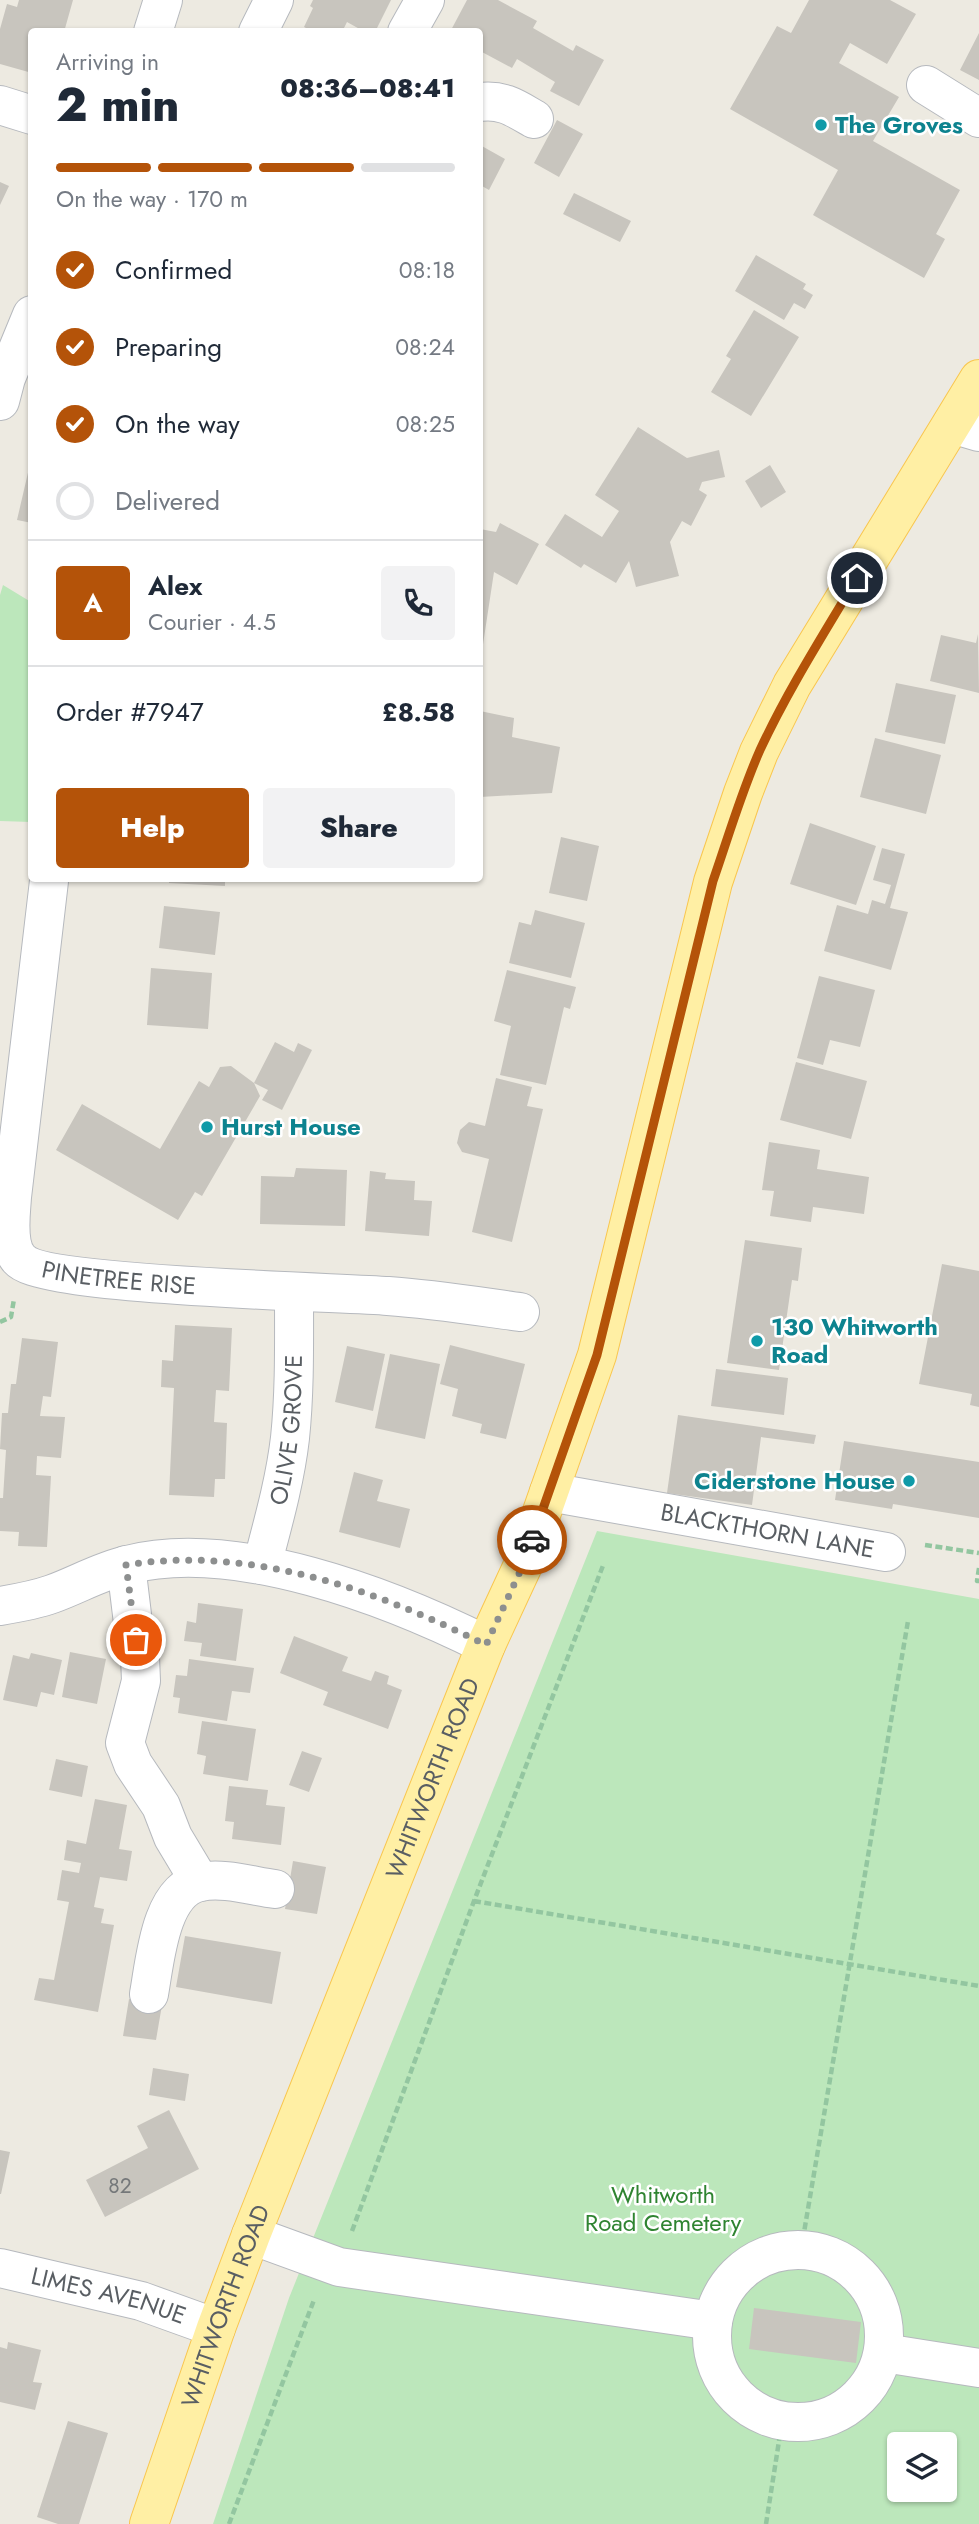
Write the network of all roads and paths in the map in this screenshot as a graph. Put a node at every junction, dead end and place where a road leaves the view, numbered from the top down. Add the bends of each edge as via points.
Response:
1 (163, 0) edge
2 (274, 0) edge
3 (425, 0) edge
4 (154, 28) edge
5 (260, 28) edge
6 (409, 28) edge
7 (926, 85) dead end
8 (483, 102) edge
9 (0, 105) edge
10 (28, 114) edge
11 (979, 118) edge
12 (534, 119) dead end
13 (28, 330) edge
14 (979, 379) edge
15 (13, 388) edge
16 (966, 428) edge
17 (48, 882) edge
18 (294, 1292) junction
19 (520, 1312) dead end
20 (549, 1492) junction
21 (886, 1552) joint
22 (979, 1553) edge
23 (604, 1563) dead end
24 (126, 1565) junction
25 (262, 1565) junction
26 (979, 1568) edge
27 (979, 1581) edge
28 (0, 1606) edge
29 (908, 1621) dead end
30 (486, 1645) junction
31 (200, 1882) junction
32 (275, 1889) dead end
33 (474, 1901) junction
34 (849, 1965) junction
35 (979, 1986) edge
36 (149, 1994) dead end
37 (251, 2235) junction
38 (801, 2250) junction
39 (333, 2265) junction
40 (0, 2268) edge
41 (713, 2321) junction
42 (216, 2328) junction
43 (884, 2353) junction
44 (979, 2368) edge
45 (782, 2422) junction
46 (149, 2524) edge
47 (229, 2524) edge
48 (766, 2524) edge

1 - 4 street
2 - 5 street
3 - 6 street
7 - 11 street
8 - 12 street via 509,104
9 - 10 street
13 - 15 street
14 - 16 main road, WHITWORTH ROAD
16 - 20 main road, WHITWORTH ROAD via 792,685 759,752 713,881 597,1355
17 - 18 street, PINETREE RISE via 12,1197 11,1241 19,1260 60,1273 127,1281
18 - 19 street, PINETREE RISE via 389,1296
18 - 25 street, OLIVE GROVE via 290,1440
20 - 21 street, BLACKTHORN LANE
20 - 30 main road, WHITWORTH ROAD via 524,1563
21 - 22 path, BLACKTHORN LANE via 894,1540
23 - 33 path
24 - 25 street via 203,1559
24 - 28 street via 51,1594
24 - 31 street via 141,1681 125,1743
25 - 30 street via 346,1587 435,1619
26 - 27 path
29 - 34 path
30 - 37 main road, WHITWORTH ROAD
31 - 32 street
31 - 36 street via 177,1895 162,1925
33 - 34 path
33 - 39 path
34 - 35 path
34 - 38 path
37 - 39 street
37 - 42 main road, WHITWORTH ROAD
38 - 41 street via 761,2258 738,2273 722,2295
38 - 43 street via 840,2260 861,2276 877,2299 885,2326
39 - 41 street
39 - 47 path
40 - 42 street, LIMES AVENUE via 141,2301
41 - 45 street via 712,2348 720,2374 735,2397 757,2413
42 - 46 main road, WHITWORTH ROAD
43 - 44 street
43 - 45 street via 875,2378 858,2400 836,2415 810,2423
45 - 48 path

